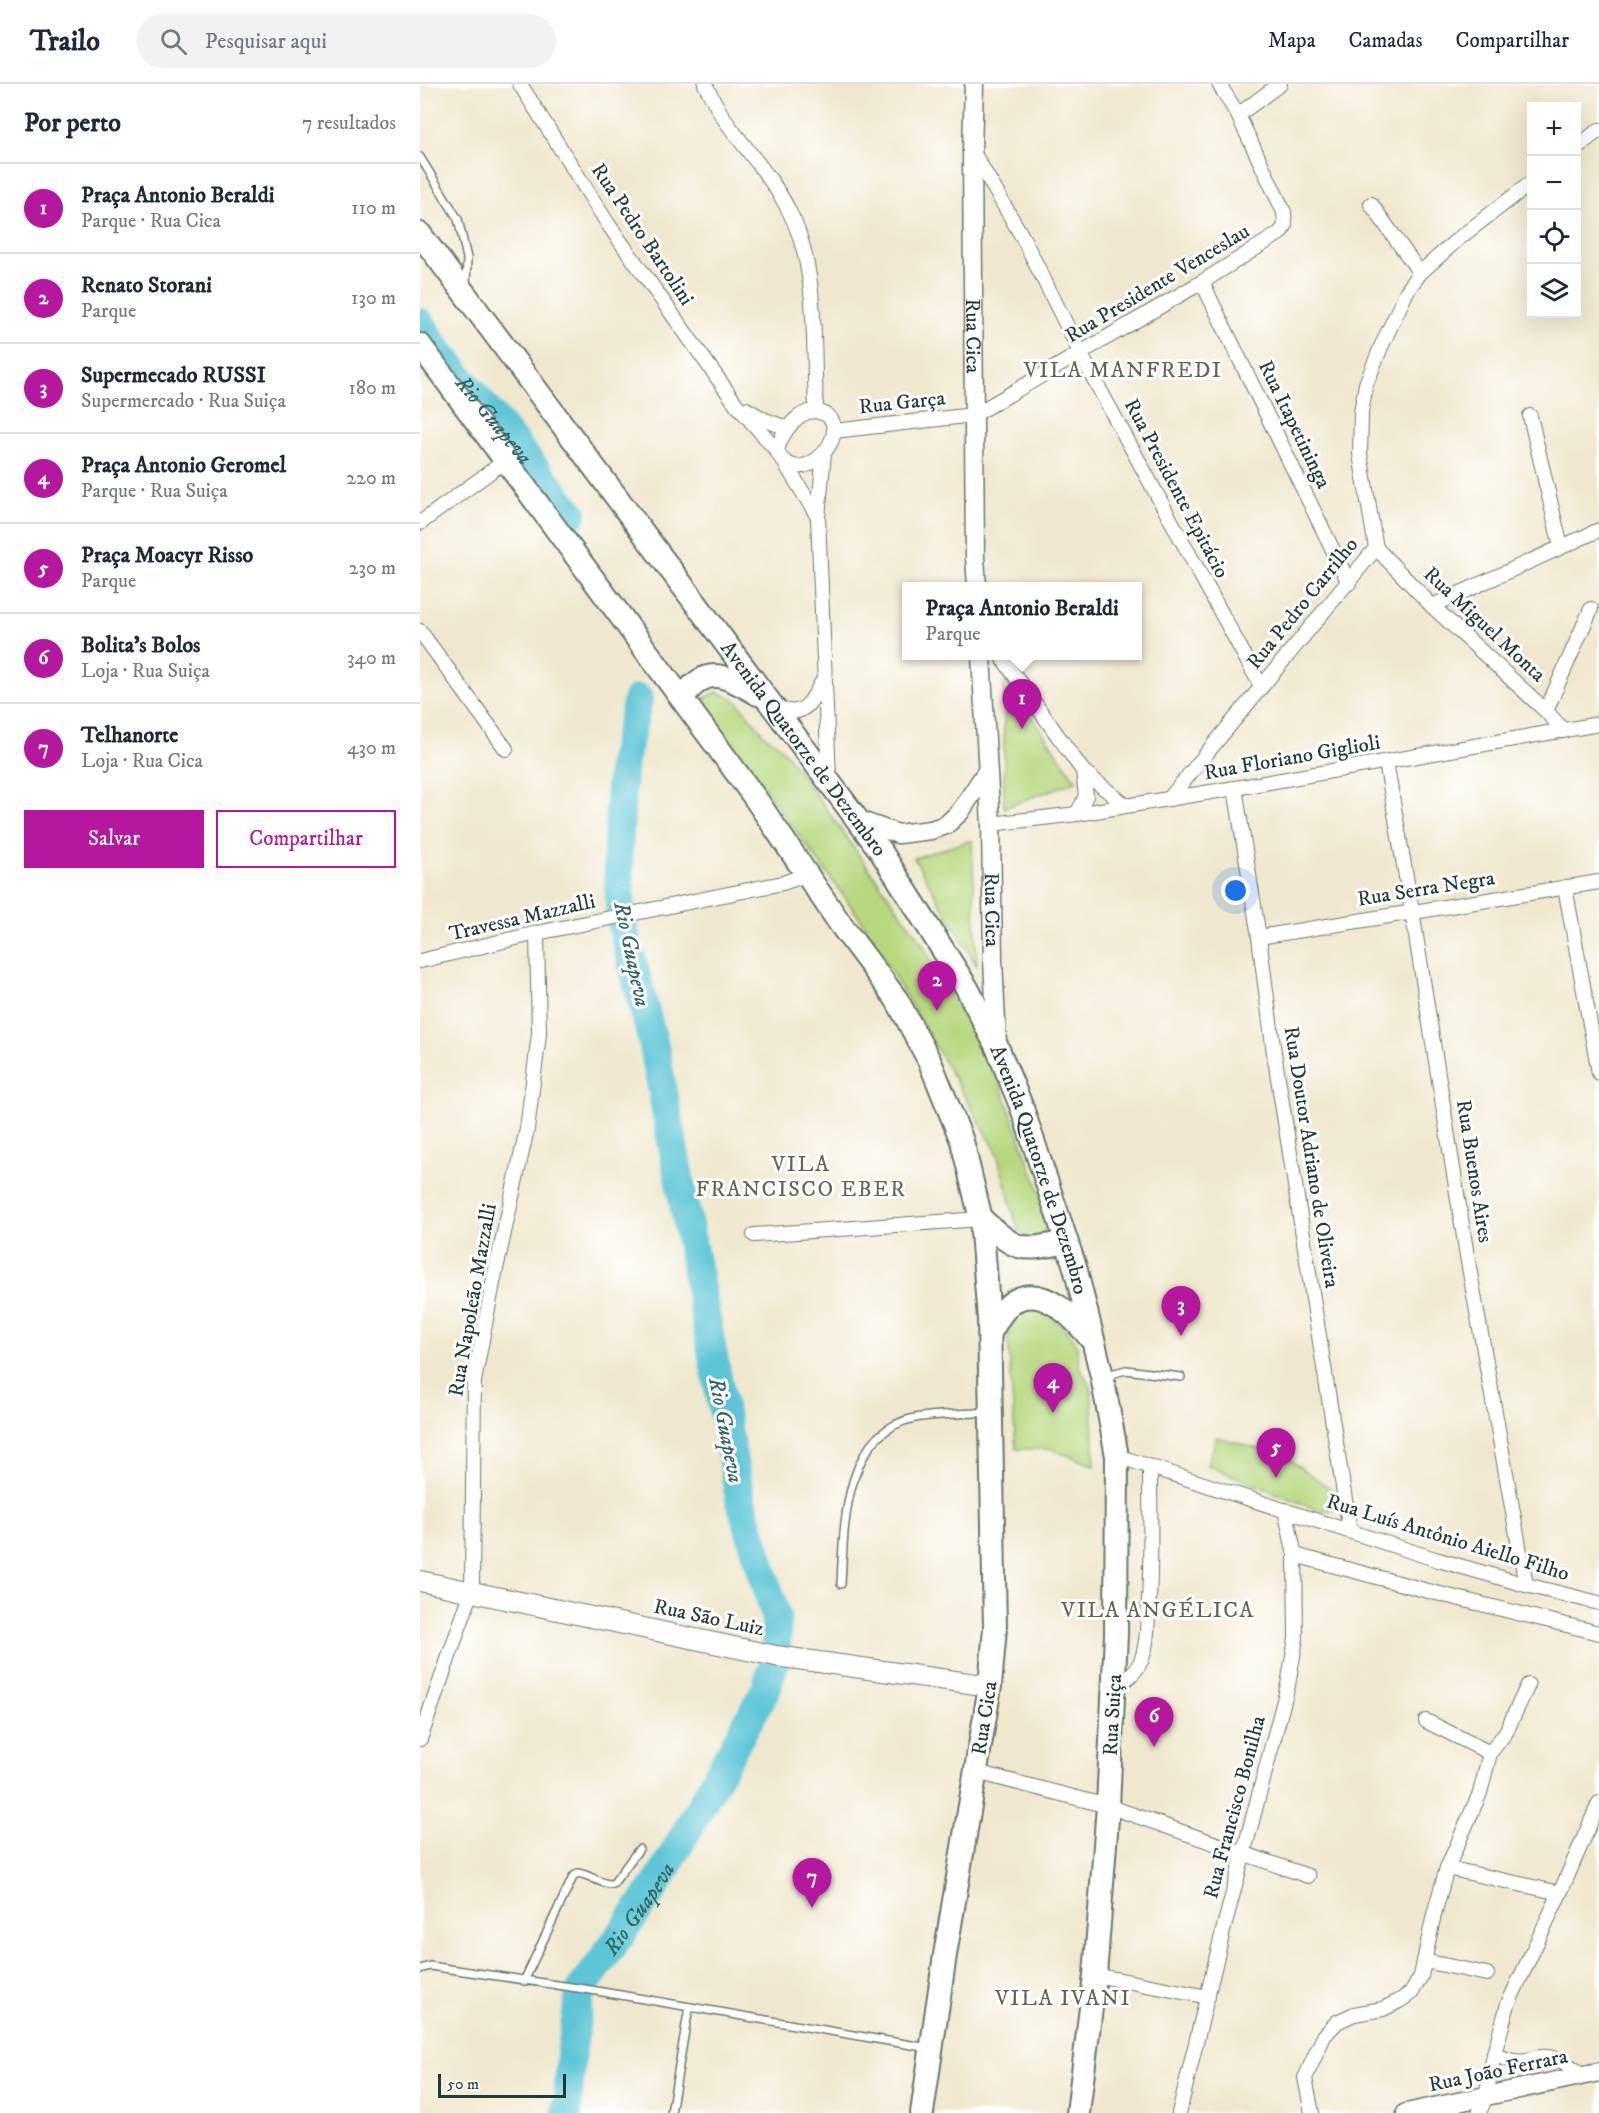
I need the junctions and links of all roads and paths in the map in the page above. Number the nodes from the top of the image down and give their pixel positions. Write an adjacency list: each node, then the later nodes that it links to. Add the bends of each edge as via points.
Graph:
1 (520, 84): 19 (street, Rua Pedro Bartolini, via 608,225)
2 (705, 84): 20 (street, via 790,211 801,242 812,310)
3 (974, 84): 9 (street, Rua Cica)
4 (1219, 84): 6 (street)
5 (1280, 84): 6 (street)
6 (1238, 115): 15 (street, Rua Presidente Venceslau, via 1284,212 1285,226 1280,233)
7 (1599, 130): 8 (street)
8 (1581, 144)
9 (972, 150): 18 (street, Rua Presidente Epitácio, via 1023,238); 21 (street, Rua Cica)
10 (420, 157): 16 (lane, via 458,219 467,258)
11 (1527, 186): 14 (street, Rua Pedro Carrilho)
12 (1371, 204): 14 (street)
13 (420, 234): 16 (main road, Avenida Quatorze de Dezembro)
14 (1420, 273): 33 (street, Rua Pedro Carrilho, via 1392,320 1366,384 1360,412 1360,454)
15 (1202, 282): 18 (street, Rua Presidente Venceslau); 35 (street, Rua Itapetininga)
16 (466, 294): 43 (main road, Avenida Quatorze de Dezembro)
17 (420, 345): 27 (main road)
18 (1081, 354): 21 (street, Rua Presidente Venceslau); 42 (street, Rua Presidente Epitácio)
19 (736, 404): 23 (street, Rua Pedro Bartolini); 25 (street, Rua Pedro Bartolini)
20 (816, 411): 23 (street, via 802,415); 24 (street, via 832,420)
21 (974, 415): 24 (street, Rua Garça); 34 (street, Rua Cica)
22 (1530, 416): 32 (street)
23 (786, 428): 25 (street)
24 (834, 431): 26 (street)
25 (777, 451): 28 (street)
26 (824, 453): 28 (street, via 811,464); 29 (street)
27 (505, 460): 30 (street); 44 (main road)
28 (786, 465): 29 (street)
29 (818, 517): 41 (street)
30 (420, 523)
31 (1599, 530): 32 (street)
32 (1561, 547): 36 (street)
33 (1376, 548): 35 (street, Rua Pedro Carrilho); 36 (street, Rua Miguel Monta)
34 (977, 582)
35 (1349, 584): 42 (street, Rua Pedro Carrilho)
36 (1432, 606): 45 (street, Rua Miguel Monta)
37 (1590, 609): 45 (street)
38 (420, 631): 48 (street)
39 (981, 660): 50 (street, Rua Cica)
40 (1004, 660): 51 (street)
41 (824, 678): 43 (street, via 809,704 800,711 783,710); 52 (street)
42 (1261, 686): 54 (street, Rua Pedro Carrilho)
43 (765, 698): 44 (main road, via 730,679 711,675 695,681); 52 (main road, Avenida Quatorze de Dezembro)
44 (682, 699): 59 (main road)
45 (1546, 711): 47 (street, Rua Miguel Monta)
46 (1599, 724): 47 (street, Rua Floriano Giglioli)
47 (1564, 731): 49 (street, Rua Floriano Giglioli)
48 (506, 749)
49 (1386, 762): 53 (street, Rua Floriano Giglioli); 62 (street, Rua Buenos Aires)
50 (987, 771): 57 (street, via 960,812 946,825 898,834); 58 (street, Rua Cica)
51 (1083, 771): 55 (street); 56 (street, via 1086,796)
52 (829, 783): 57 (main road, Avenida Quatorze de Dezembro)
53 (1235, 788): 54 (street, Rua Floriano Giglioli); 64 (street, Rua Doutor Adriano de Oliveira)
54 (1169, 799): 55 (street, Rua Floriano Giglioli)
55 (1125, 805): 56 (street, Rua Floriano Giglioli)
56 (1077, 814): 58 (street, Rua Floriano Giglioli)
57 (858, 820): 66 (main road, Avenida Quatorze de Dezembro, via 961,978)
58 (992, 824): 66 (street, Rua Cica)
59 (808, 874): 63 (street, Travessa Mazzalli, via 783,883); 68 (main road, via 897,1000 930,1062 962,1141)
60 (1599, 882): 61 (street, Rua Serra Negra)
61 (1565, 887): 62 (street, Rua Serra Negra); 67 (street)
62 (1412, 911): 64 (street, Rua Serra Negra); 83 (street, Rua Buenos Aires, via 1467,1256)
63 (537, 933): 65 (street, Travessa Mazzalli); 84 (street, Rua Napoleão Mazzalli, via 539,1034 527,1129 474,1381)
64 (1259, 937): 79 (street, Rua Doutor Adriano de Oliveira)
65 (420, 961)
66 (997, 1047): 70 (main road, Avenida Quatorze de Dezembro, via 1022,1108)
67 (1599, 1073)
68 (981, 1219): 69 (street); 70 (main road, via 1013,1246 1025,1249); 71 (main road)
69 (754, 1235)
70 (1066, 1242): 72 (main road, Avenida Quatorze de Dezembro)
71 (990, 1326): 72 (main road, via 1016,1300 1031,1297 1059,1307); 75 (main road, Rua Cica)
72 (1091, 1330): 73 (main road, Rua Suiça)
73 (1102, 1376): 74 (lane, via 1126,1370); 76 (main road, Rua Suiça)
74 (1181, 1377)
75 (991, 1412): 82 (lane, via 914,1418 887,1429 864,1454 851,1486); 88 (main road, Rua Cica, via 995,1629)
76 (1117, 1456): 77 (street, Rua Luís Antônio Aiello Filho); 89 (main road, Rua Suiça)
77 (1149, 1467): 78 (street, Rua Luís Antônio Aiello Filho); 89 (street, via 1146,1644 1135,1672)
78 (1285, 1510): 79 (street, Rua Luís Antônio Aiello Filho); 80 (street, Rua Francisco Bonilha)
79 (1350, 1531): 83 (street, Rua Luís Antônio Aiello Filho)
80 (1295, 1555): 86 (street); 97 (street, Rua Francisco Bonilha, via 1296,1638 1288,1685)
81 (420, 1581): 84 (main road, Rua São Luiz)
82 (841, 1584)
83 (1526, 1585): 85 (street, Rua Luís Antônio Aiello Filho)
84 (472, 1591): 88 (main road, Rua São Luiz, via 756,1652); 91 (street, Rua Napoleão Mazzalli)
85 (1599, 1603)
86 (1599, 1633)
87 (1528, 1685): 92 (street, via 1506,1732)
88 (990, 1686): 93 (main road, Rua Cica)
89 (1114, 1686): 95 (main road, Rua Suiça)
90 (1426, 1722): 92 (street)
91 (420, 1739)
92 (1490, 1753): 98 (street, via 1480,1793)
93 (976, 1772): 95 (street); 108 (main road, Rua Cica)
94 (1599, 1803): 100 (street)
95 (1108, 1806): 97 (street); 104 (main road, Rua Suiça)
96 (639, 1849): 105 (lane, via 613,1884 584,1874 573,1877)
97 (1244, 1854): 99 (street); 106 (street, Rua Francisco Bonilha)
98 (1447, 1868): 100 (street); 101 (street)
99 (1308, 1876)
100 (1560, 1893): 109 (street, via 1508,2004)
101 (1424, 1961): 103 (street); 116 (street, via 1412,1992 1401,2001 1354,2014 1337,2022 1324,2036 1305,2078)
102 (420, 1969): 105 (lane, via 430,1966)
103 (1486, 1974)
104 (1095, 1975): 106 (street); 114 (main road, Rua Suiça)
105 (524, 1981): 107 (lane)
106 (1208, 1997): 115 (street, Rua Francisco Bonilha)
107 (689, 2007): 108 (lane); 112 (lane)
108 (932, 2048): 113 (main road, Rua Cica)
109 (1494, 2054): 110 (street, via 1524,2061 1551,2058); 111 (street)
110 (1591, 2074): 111 (street, Rua João Ferrara)
111 (1486, 2096): 117 (street, Rua João Ferrara); 118 (street)
112 (671, 2113)
113 (922, 2113)
114 (1078, 2113)
115 (1179, 2113)
116 (1312, 2113)
117 (1406, 2113)
118 (1479, 2113)

